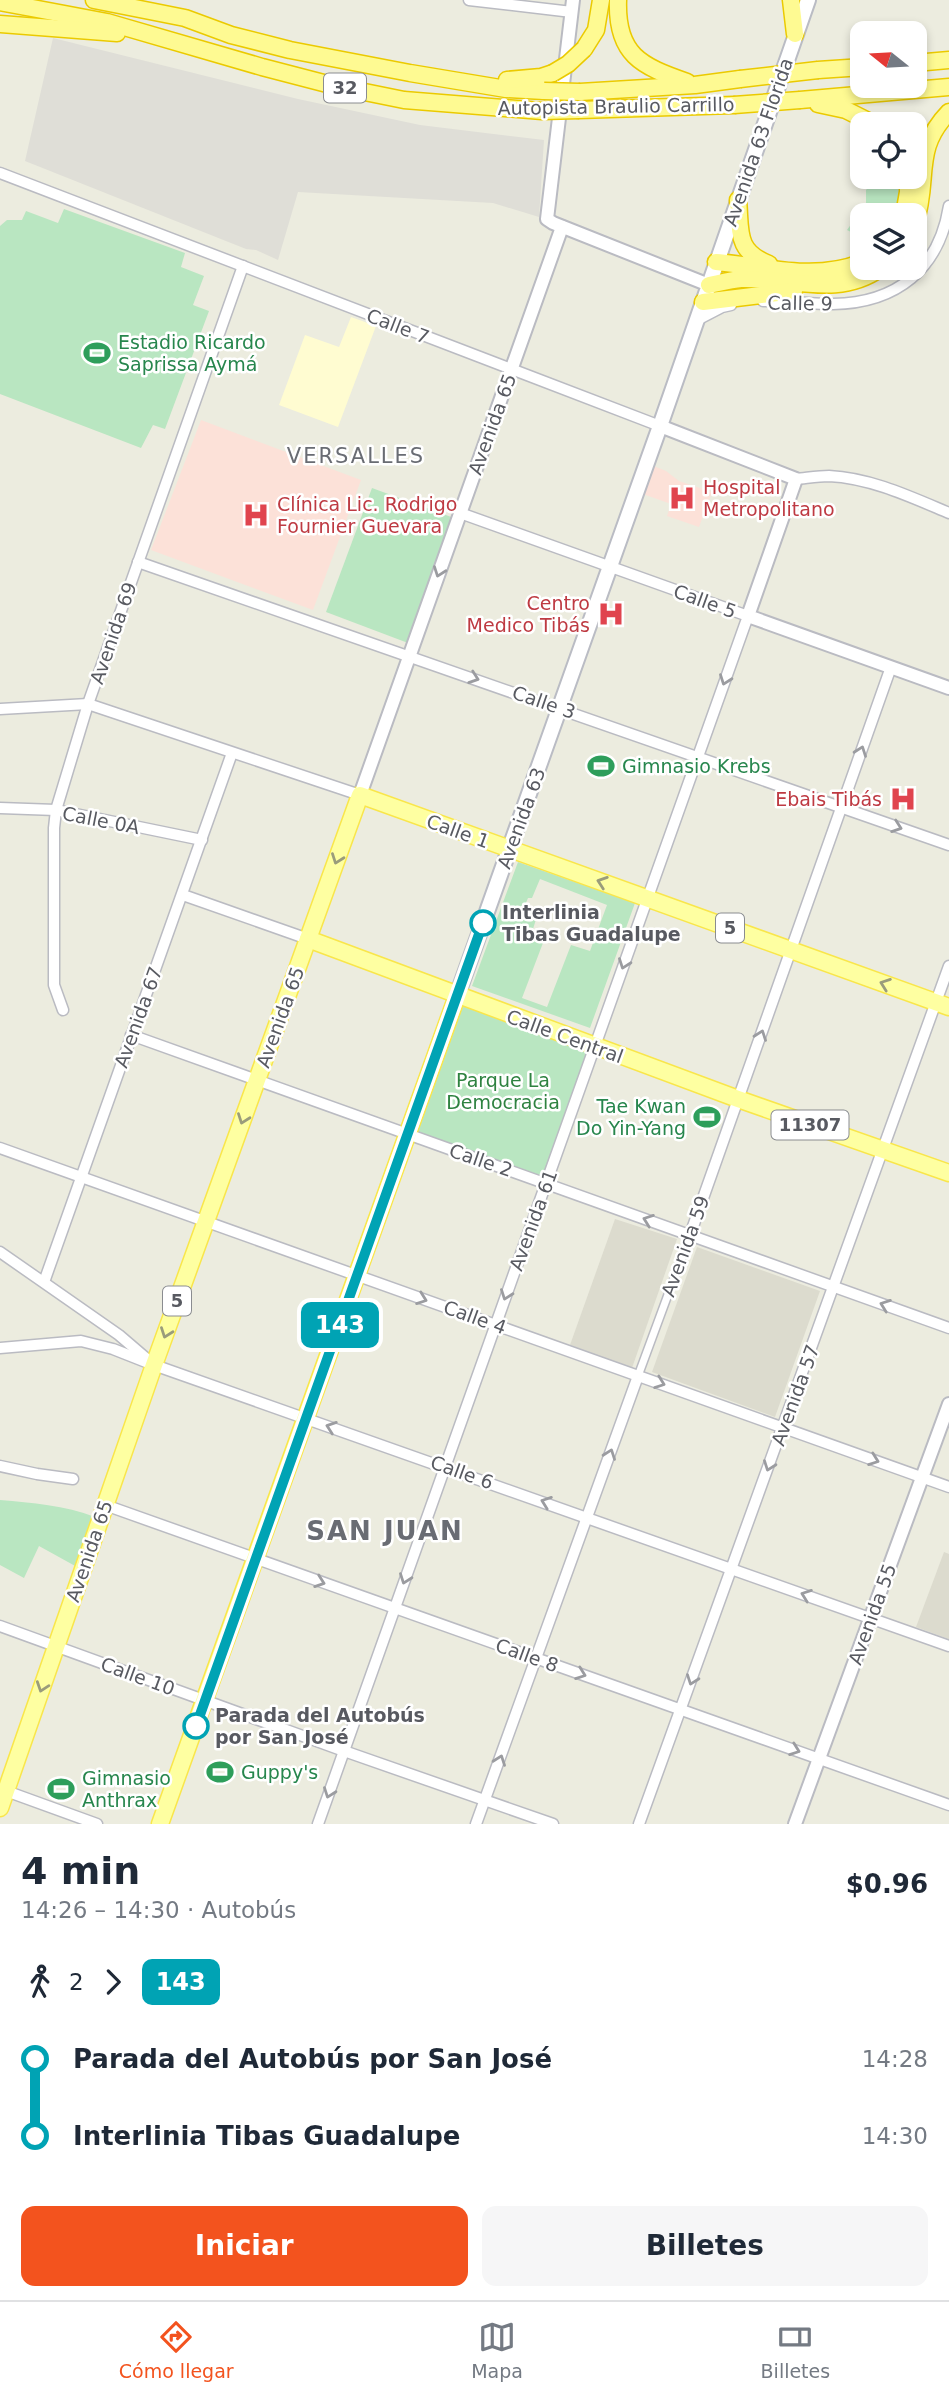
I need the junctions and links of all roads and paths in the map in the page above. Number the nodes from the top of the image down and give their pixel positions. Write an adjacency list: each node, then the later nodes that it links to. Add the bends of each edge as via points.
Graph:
1 (94, 0): 10 (highway, Autopista Braulio Carrillo / 32)
2 (148, 0): 10 (highway)
3 (469, 0): 9 (street)
4 (601, 0): 17 (highway, bridge, via 596,30 568,64 523,79)
5 (618, 0): 18 (highway, via 622,32 635,57 655,71)
6 (790, 0): 12 (highway)
7 (808, 0): 12 (main road, Avenida 63 Florida)
8 (0, 2): 13 (highway, Autopista Braulio Carrillo / 32)
9 (572, 6): 27 (street, via 547,211 547,219)
10 (185, 18): 17 (highway, Autopista Braulio Carrillo / 32, via 290,50)
11 (0, 24): 13 (highway)
12 (795, 34): 24 (main road, Avenida 63 Florida)
13 (155, 36): 20 (highway, Autopista Braulio Carrillo / 32, bridge, via 311,80 404,100 541,111)
14 (949, 60): 15 (highway)
15 (928, 62)
16 (850, 68): 18 (highway, Autopista Braulio Carrillo / 32, bridge)
17 (461, 82): 18 (highway, Autopista Braulio Carrillo / 32, bridge, via 580,92)
18 (695, 85)
19 (949, 87): 20 (highway, Autopista Braulio Carrillo / 32)
20 (801, 100): 21 (highway)
21 (850, 112)
22 (949, 112): 25 (highway, via 926,148)
23 (0, 173): 29 (street, Calle 7)
24 (738, 200): 28 (main road, Avenida 63 Florida); 31 (highway, via 747,251)
25 (920, 203)
26 (949, 206): 36 (street, Calle 9, via 937,248 920,272 880,297 831,304 766,301 722,307)
27 (562, 227): 33 (street); 37 (street, Avenida 65)
28 (716, 262): 31 (highway); 33 (main road, Avenida 63 Florida)
29 (243, 266): 37 (street, Calle 7); 42 (street, Avenida 69)
30 (850, 266): 31 (highway)
31 (795, 272)
32 (858, 280): 34 (highway)
33 (709, 285): 34 (highway, via 742,279); 35 (main road, Avenida 63)
34 (833, 286): 35 (highway)
35 (703, 302): 36 (main road, Avenida 63)
36 (696, 320): 38 (main road, Avenida 63)
37 (512, 369): 38 (street, Calle 7); 40 (street, Avenida 65)
38 (660, 426): 39 (street, Calle 7); 43 (main road, Avenida 63)
39 (796, 479): 41 (street, via 828,476 857,480 890,488); 44 (street)
40 (460, 513): 43 (street, Calle 5); 45 (street, Avenida 65, one-way to 45)
41 (949, 513)
42 (138, 562): 45 (street, Calle 3); 48 (street, Avenida 69)
43 (610, 567): 44 (street, Calle 5); 49 (main road, Avenida 63)
44 (748, 616): 46 (street, Calle 5); 52 (street, Avenida 61, one-way to 52)
45 (410, 655): 49 (street, Calle 3, one-way to 49); 53 (street, Avenida 65)
46 (891, 667): 47 (street, Calle 5); 54 (street, Avenida 59, one-way to 46)
47 (949, 688)
48 (88, 704): 50 (street, Calle 1); 51 (street, Calle 1); 56 (street, Avenida 69)
49 (560, 708): 52 (street, Calle 3); 59 (main road, Avenida 63)
50 (0, 709)
51 (232, 753): 53 (street, Calle 1); 57 (street, Avenida 67)
52 (698, 756): 54 (street, Calle 3); 61 (street, Avenida 61)
53 (360, 795): 59 (main road, Calle 1 / 5); 62 (main road, Avenida 65 / 5, one-way to 62)
54 (842, 807): 58 (street, Calle 3, one-way to 58); 63 (street, Avenida 59)
55 (0, 808): 56 (street, Calle 0A)
56 (56, 810): 57 (street, Calle 0A); 67 (street, Avenida 69, via 54,985)
57 (201, 840): 60 (street, Avenida 67)
58 (949, 845)
59 (510, 850): 61 (main road, Calle 1 / 5, one-way to 59); 65 (main road, Avenida 63)
60 (183, 895): 62 (street, Calle Central); 68 (street, Avenida 67)
61 (647, 898): 63 (main road, Calle 1 / 5); 69 (street, Avenida 61, one-way to 69)
62 (308, 939): 65 (main road, Calle Central); 70 (main road, Avenida 65 / 5)
63 (791, 950): 66 (main road, Calle 1 / 5, one-way to 63); 71 (street, Avenida 59, one-way to 63)
64 (949, 967): 66 (street, Avenida 57)
65 (457, 996): 69 (main road, Calle Central / 11307); 72 (main road, Avenida 63)
66 (943, 1005): 74 (street, Avenida 57)
67 (64, 1010)
68 (131, 1035): 70 (street, Calle 2); 76 (street, Avenida 67)
69 (594, 1046): 71 (main road, Calle Central / 11307); 77 (street, Avenida 61)
70 (257, 1079): 72 (street, Calle 2); 78 (main road, Avenida 65 / 5, one-way to 78)
71 (738, 1099): 74 (main road, Calle Central / 11307); 79 (street, Avenida 59)
72 (409, 1135): 77 (street, Calle 2); 81 (main road, Avenida 63)
73 (0, 1148): 76 (street, Calle 4)
74 (883, 1150): 75 (main road, Calle Central / 11307); 83 (street, Avenida 57)
75 (949, 1173)
76 (81, 1177): 78 (street, Calle 4); 82 (street, Avenida 67)
77 (546, 1183): 79 (street, Calle 2, one-way to 77); 84 (street, Avenida 61, one-way to 84)
78 (206, 1221): 81 (street, Calle 4); 89 (main road, Avenida 65 / 5, one-way to 89)
79 (690, 1235): 83 (street, Calle 2); 90 (street, Avenida 59)
80 (0, 1252): 82 (street, Calle 6)
81 (358, 1276): 84 (street, Calle 4, one-way to 84); 92 (main road, Avenida 63)
82 (44, 1282): 86 (street, Calle 6)
83 (834, 1287): 85 (street, Calle 2, one-way to 83); 93 (street, Avenida 57)
84 (496, 1325): 90 (street, Calle 4); 95 (street, Avenida 61)
85 (949, 1328)
86 (119, 1335): 88 (street); 89 (street, Calle 6)
87 (0, 1348): 88 (street, via 81,1341)
88 (114, 1349): 89 (street)
89 (154, 1365): 92 (street, Calle 6); 99 (main road, Avenida 65 / 5)
90 (638, 1376): 93 (street, Calle 4, one-way to 93); 100 (street, Avenida 59, one-way to 90)
91 (949, 1404): 96 (street, Avenida 55)
92 (307, 1418): 95 (street, Calle 6, one-way to 92); 101 (main road, Avenida 63)
93 (783, 1427): 96 (street, Calle 4, one-way to 96); 102 (street, Avenida 57, one-way to 102)
94 (0, 1466): 97 (street)
95 (445, 1466): 100 (street, Calle 6, one-way to 95); 103 (street, Avenida 61, one-way to 103)
96 (922, 1477): 98 (street, Calle 4); 104 (street, Avenida 55)
97 (73, 1479)
98 (949, 1487)
99 (105, 1505): 101 (street, Calle 8); 106 (main road, Avenida 65 / 5)
100 (587, 1517): 102 (street, Calle 6); 108 (street, Avenida 59)
101 (256, 1559): 103 (street, Calle 8, one-way to 103); 109 (main road, Avenida 63)
102 (732, 1569): 104 (street, Calle 6, one-way to 102); 110 (street, Avenida 57, one-way to 110)
103 (395, 1608): 108 (street, Calle 8); 111 (street, Avenida 61)
104 (871, 1618): 107 (street, Calle 6); 112 (street, Avenida 55)
105 (0, 1626): 106 (street, Calle 10)
106 (56, 1646): 109 (street, Calle 10); 113 (main road, Avenida 65 / 5, one-way to 113)
107 (949, 1646)
108 (536, 1658): 110 (street, Calle 8, one-way to 110); 114 (street, Avenida 59, one-way to 108)
109 (205, 1701): 111 (street, Calle 10); 118 (main road, Avenida 63)
110 (681, 1709): 112 (street, Calle 8, one-way to 112); 122 (street, Avenida 57)
111 (344, 1751): 114 (street, Calle 10); 119 (street, Avenida 61, one-way to 119)
112 (819, 1759): 115 (street, Calle 8); 123 (street, Avenida 55)
113 (6, 1791): 116 (main road, Avenida 65 / 5); 117 (street)
114 (485, 1800): 120 (street, Avenida 59); 121 (street, Calle 10)
115 (949, 1805)
116 (0, 1808)
117 (97, 1824)
118 (160, 1824)
119 (318, 1824)
120 (477, 1824)
121 (553, 1824)
122 (639, 1824)
123 (795, 1824)

